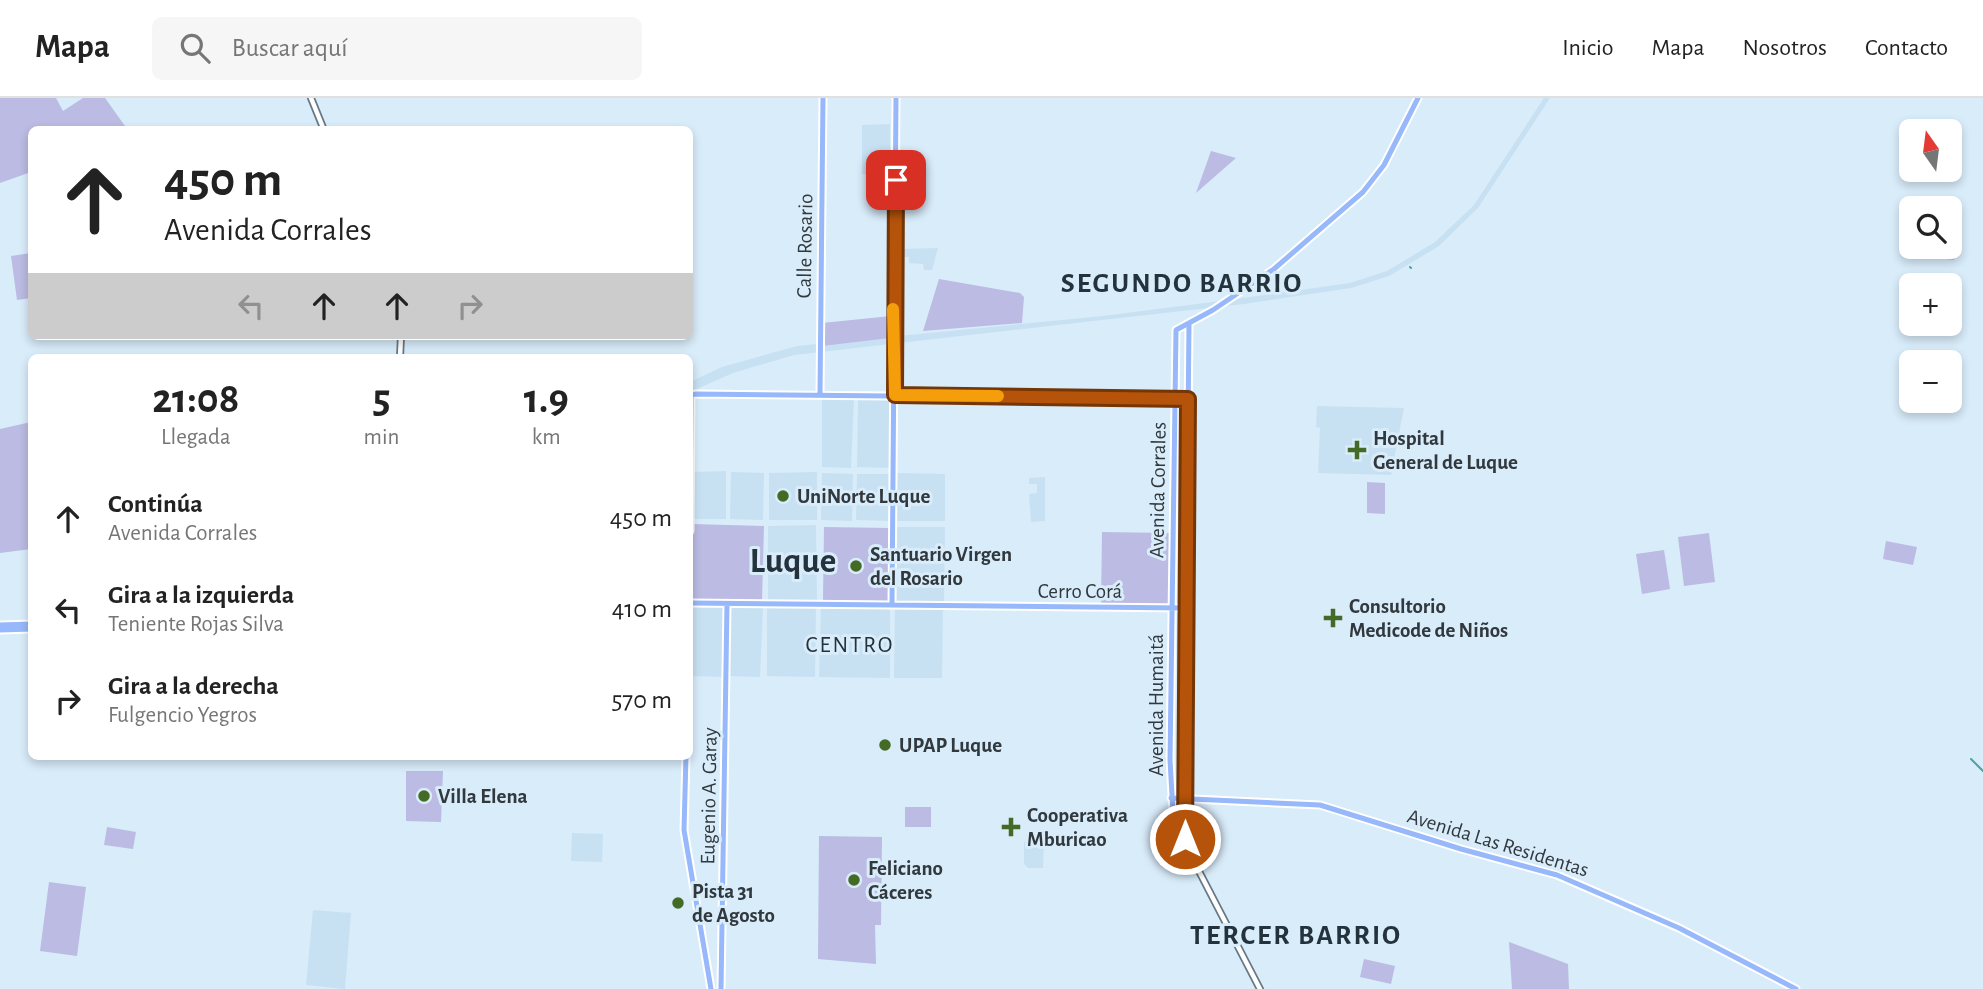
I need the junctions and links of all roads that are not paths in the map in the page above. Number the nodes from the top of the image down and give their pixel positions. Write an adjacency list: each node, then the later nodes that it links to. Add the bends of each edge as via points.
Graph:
1 (311, 98): 5 (main road)
2 (823, 98): 7 (main road, Calle Rosario)
3 (896, 98): 9 (main road)
4 (1418, 98): 6 (main road, via 1384,165 1363,192 1274,269)
5 (322, 126)
6 (1189, 323): 10 (main road, Avenida Corrales, via 1176,330); 11 (main road, Avenida Corrales)
7 (820, 394): 8 (main road); 9 (main road)
8 (693, 395)
9 (895, 395): 10 (main road); 14 (main road)
10 (1175, 399): 11 (main road); 15 (main road, Avenida Corrales)
11 (1188, 399): 16 (main road, Avenida Corrales)
12 (693, 603): 13 (main road, Cerro Corá)
13 (727, 604): 14 (main road, Cerro Corá); 24 (main road, Eugenio A. Garay)
14 (892, 606): 15 (main road, Cerro Corá)
15 (1173, 608): 16 (main road, Cerro Corá); 20 (main road, Avenida Humaitá)
16 (1185, 608): 21 (main road, Avenida Humaitá)
17 (28, 626): 18 (main road)
18 (0, 628)
19 (686, 760): 23 (main road, via 684,830)
20 (1171, 798): 21 (main road, Avenida Las Residentas); 22 (main road, Avenida Humaitá, via 1174,830)
21 (1185, 798): 22 (main road, Avenida Humaitá); 26 (main road, Avenida Las Residentas, via 1317,804 1556,875 1679,928)
22 (1188, 850): 25 (main road)
23 (711, 989)
24 (721, 989)
25 (1260, 989)
26 (1796, 989)

